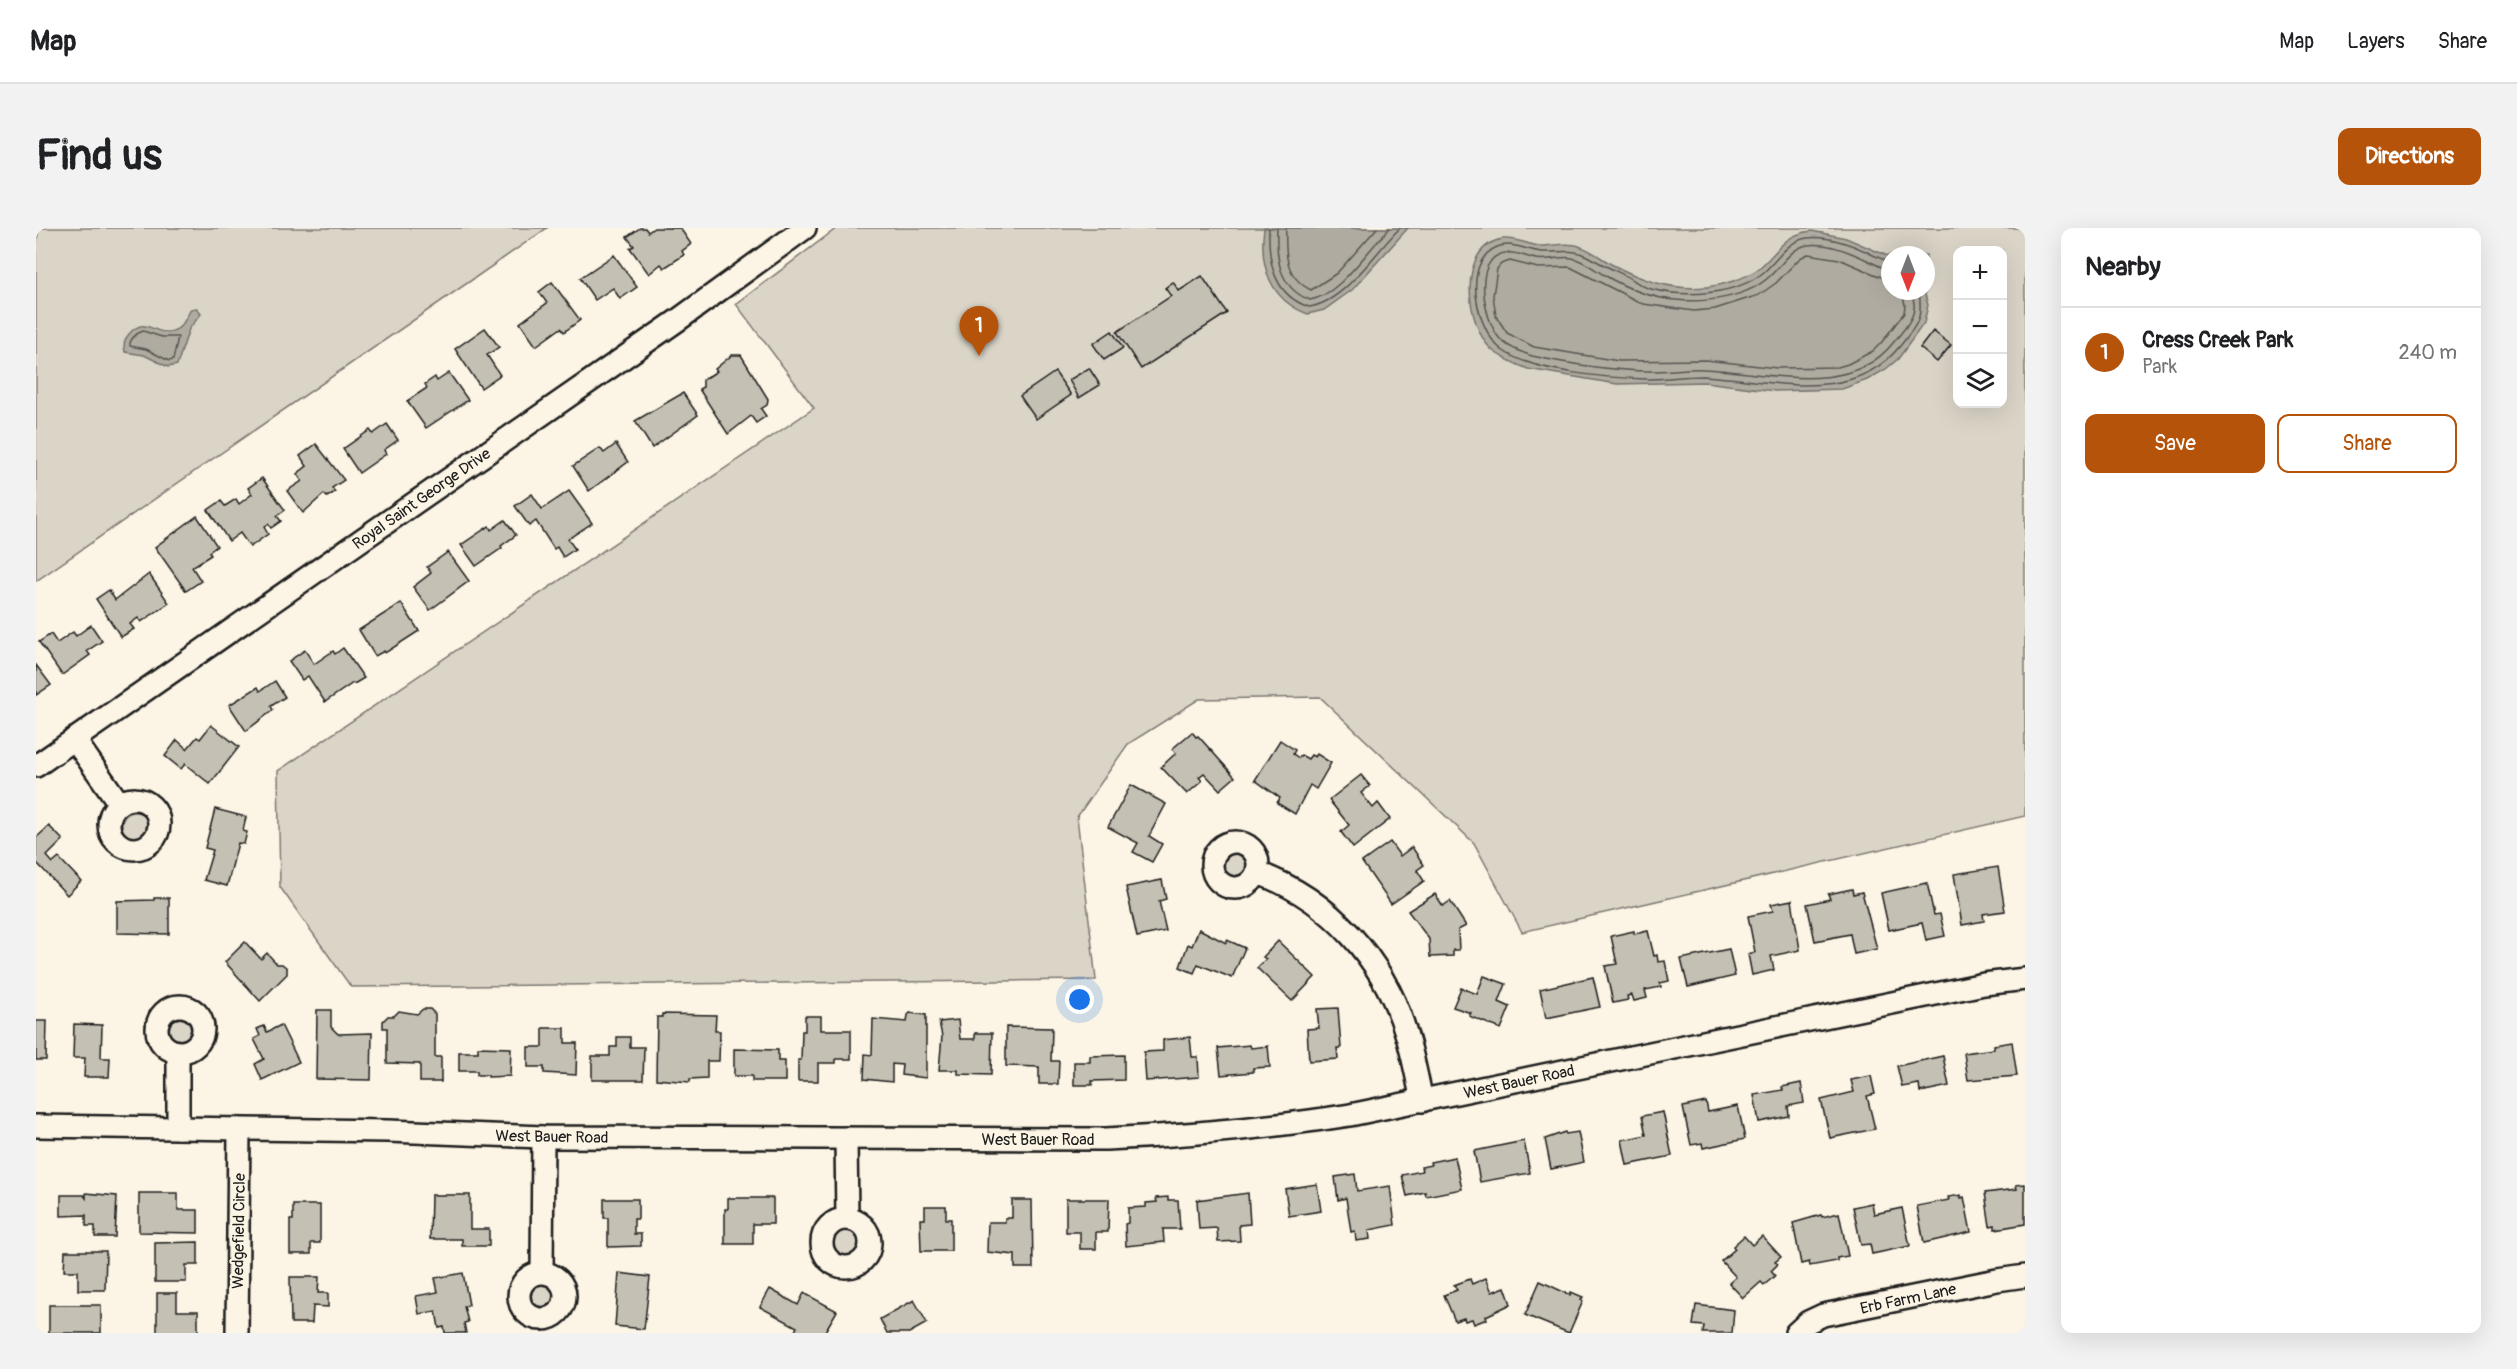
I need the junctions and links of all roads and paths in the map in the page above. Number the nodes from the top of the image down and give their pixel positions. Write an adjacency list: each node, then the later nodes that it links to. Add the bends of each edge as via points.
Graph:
1 (805, 228): 2 (street, Royal Saint George Drive)
2 (74, 740): 3 (street, Royal Saint George Drive); 4 (street)
3 (36, 766)
4 (119, 804)
5 (1258, 873): 8 (street, via 1291,886 1316,903 1370,958 1397,1007)
6 (2025, 979): 8 (street, West Bauer Road, via 1984,984)
7 (178, 1053): 10 (street)
8 (1422, 1101): 13 (street, West Bauer Road, via 1280,1126 1178,1136)
9 (36, 1126): 10 (street, West Bauer Road)
10 (178, 1128): 11 (street, West Bauer Road)
11 (239, 1129): 12 (street, West Bauer Road); 17 (street, Wedgefield Circle)
12 (543, 1137): 13 (street, West Bauer Road); 15 (street)
13 (846, 1138): 14 (street)
14 (847, 1219)
15 (542, 1272)
16 (2025, 1276): 18 (street, Erb Farm Lane, via 1823,1315)
17 (237, 1333)
18 (1796, 1333)

